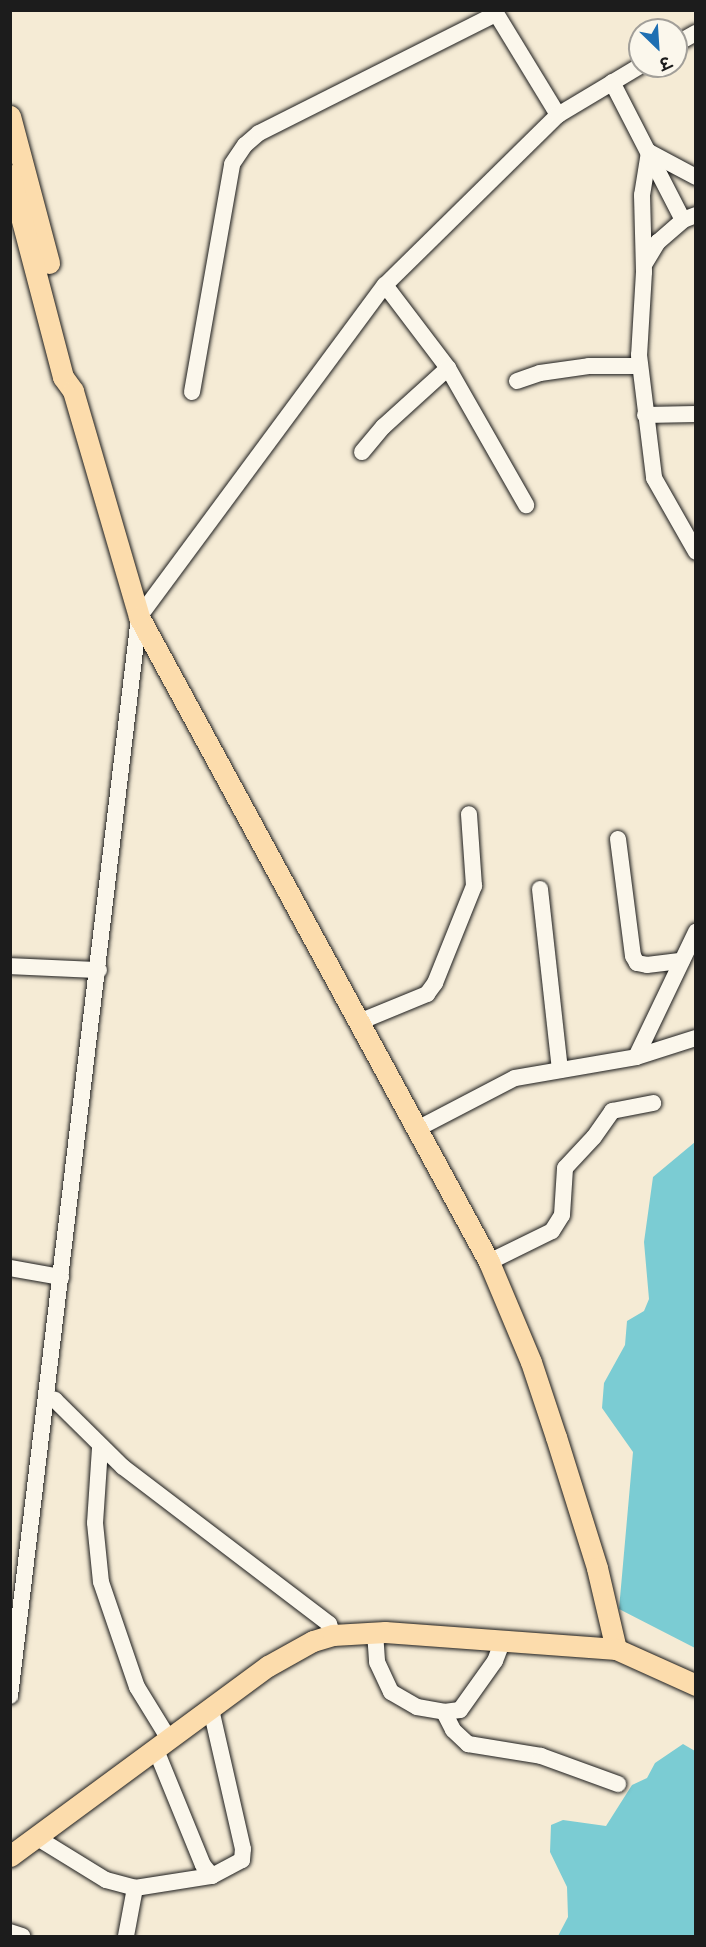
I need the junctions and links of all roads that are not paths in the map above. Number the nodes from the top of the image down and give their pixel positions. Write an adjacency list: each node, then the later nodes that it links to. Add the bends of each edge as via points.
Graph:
1 (495, 12): 4 (street); 16 (street, via 259,133 245,145 232,164)
2 (628, 73): 3 (street)
3 (612, 82): 4 (street); 6 (street)
4 (558, 115): 11 (street)
5 (10, 116): 15 (main road, via 77,373)
6 (649, 152): 8 (street); 9 (street); 10 (street, via 642,195)
7 (10, 175): 15 (main road, via 63,377)
8 (696, 177)
9 (689, 218): 10 (street, via 658,242)
10 (644, 266): 12 (street)
11 (386, 285): 13 (street); 22 (street)
12 (640, 366): 14 (street, via 589,366); 18 (street)
13 (448, 368): 19 (street); 20 (street)
14 (517, 381)
15 (73, 391): 22 (main road)
16 (192, 392)
17 (696, 414): 18 (street)
18 (645, 415): 21 (street, via 654,478)
19 (362, 452)
20 (526, 505)
21 (696, 552)
22 (139, 617): 29 (street); 30 (main road)
23 (469, 814): 30 (street, via 474,886 435,983 428,994)
24 (618, 838): 27 (street, via 633,956 637,963 647,966)
25 (540, 889): 33 (street)
26 (696, 932): 27 (street)
27 (682, 961): 32 (street)
28 (10, 966): 29 (street)
29 (99, 970): 38 (street)
30 (359, 1022): 35 (main road)
31 (696, 1038): 32 (street)
32 (636, 1057): 33 (street)
33 (560, 1070): 35 (street, via 515,1078)
34 (653, 1103): 36 (street, via 612,1111 565,1168 561,1215 552,1231)
35 (417, 1129): 36 (main road)
36 (489, 1262): 45 (main road, via 553,1426 597,1568)
37 (10, 1269): 38 (street)
38 (62, 1277): 39 (street)
39 (47, 1397): 40 (street, via 55,1400); 41 (street)
40 (100, 1448): 43 (street, via 243,1562 297,1598 329,1624); 50 (street, via 95,1522 101,1582 137,1687)
41 (18, 1574): 47 (street)
42 (375, 1632): 43 (main road); 44 (main road); 49 (street, via 377,1662 391,1692 417,1707)
43 (333, 1635): 48 (main road, via 313,1641 268,1666)
44 (503, 1640): 45 (main road); 49 (street, via 495,1661 460,1710)
45 (616, 1649): 46 (main road)
46 (696, 1685)
47 (10, 1696)
48 (211, 1709): 50 (main road); 54 (street, via 243,1849 242,1860)
49 (444, 1712): 51 (street, via 453,1730 468,1744 541,1756)
50 (162, 1744): 52 (main road); 54 (street, via 203,1865)
51 (618, 1784)
52 (36, 1837): 53 (main road); 55 (street, via 106,1880)
53 (10, 1856)
54 (212, 1876): 55 (street)
55 (135, 1888): 58 (street)
56 (10, 1932): 57 (street)
57 (22, 1936)
58 (126, 1936)

